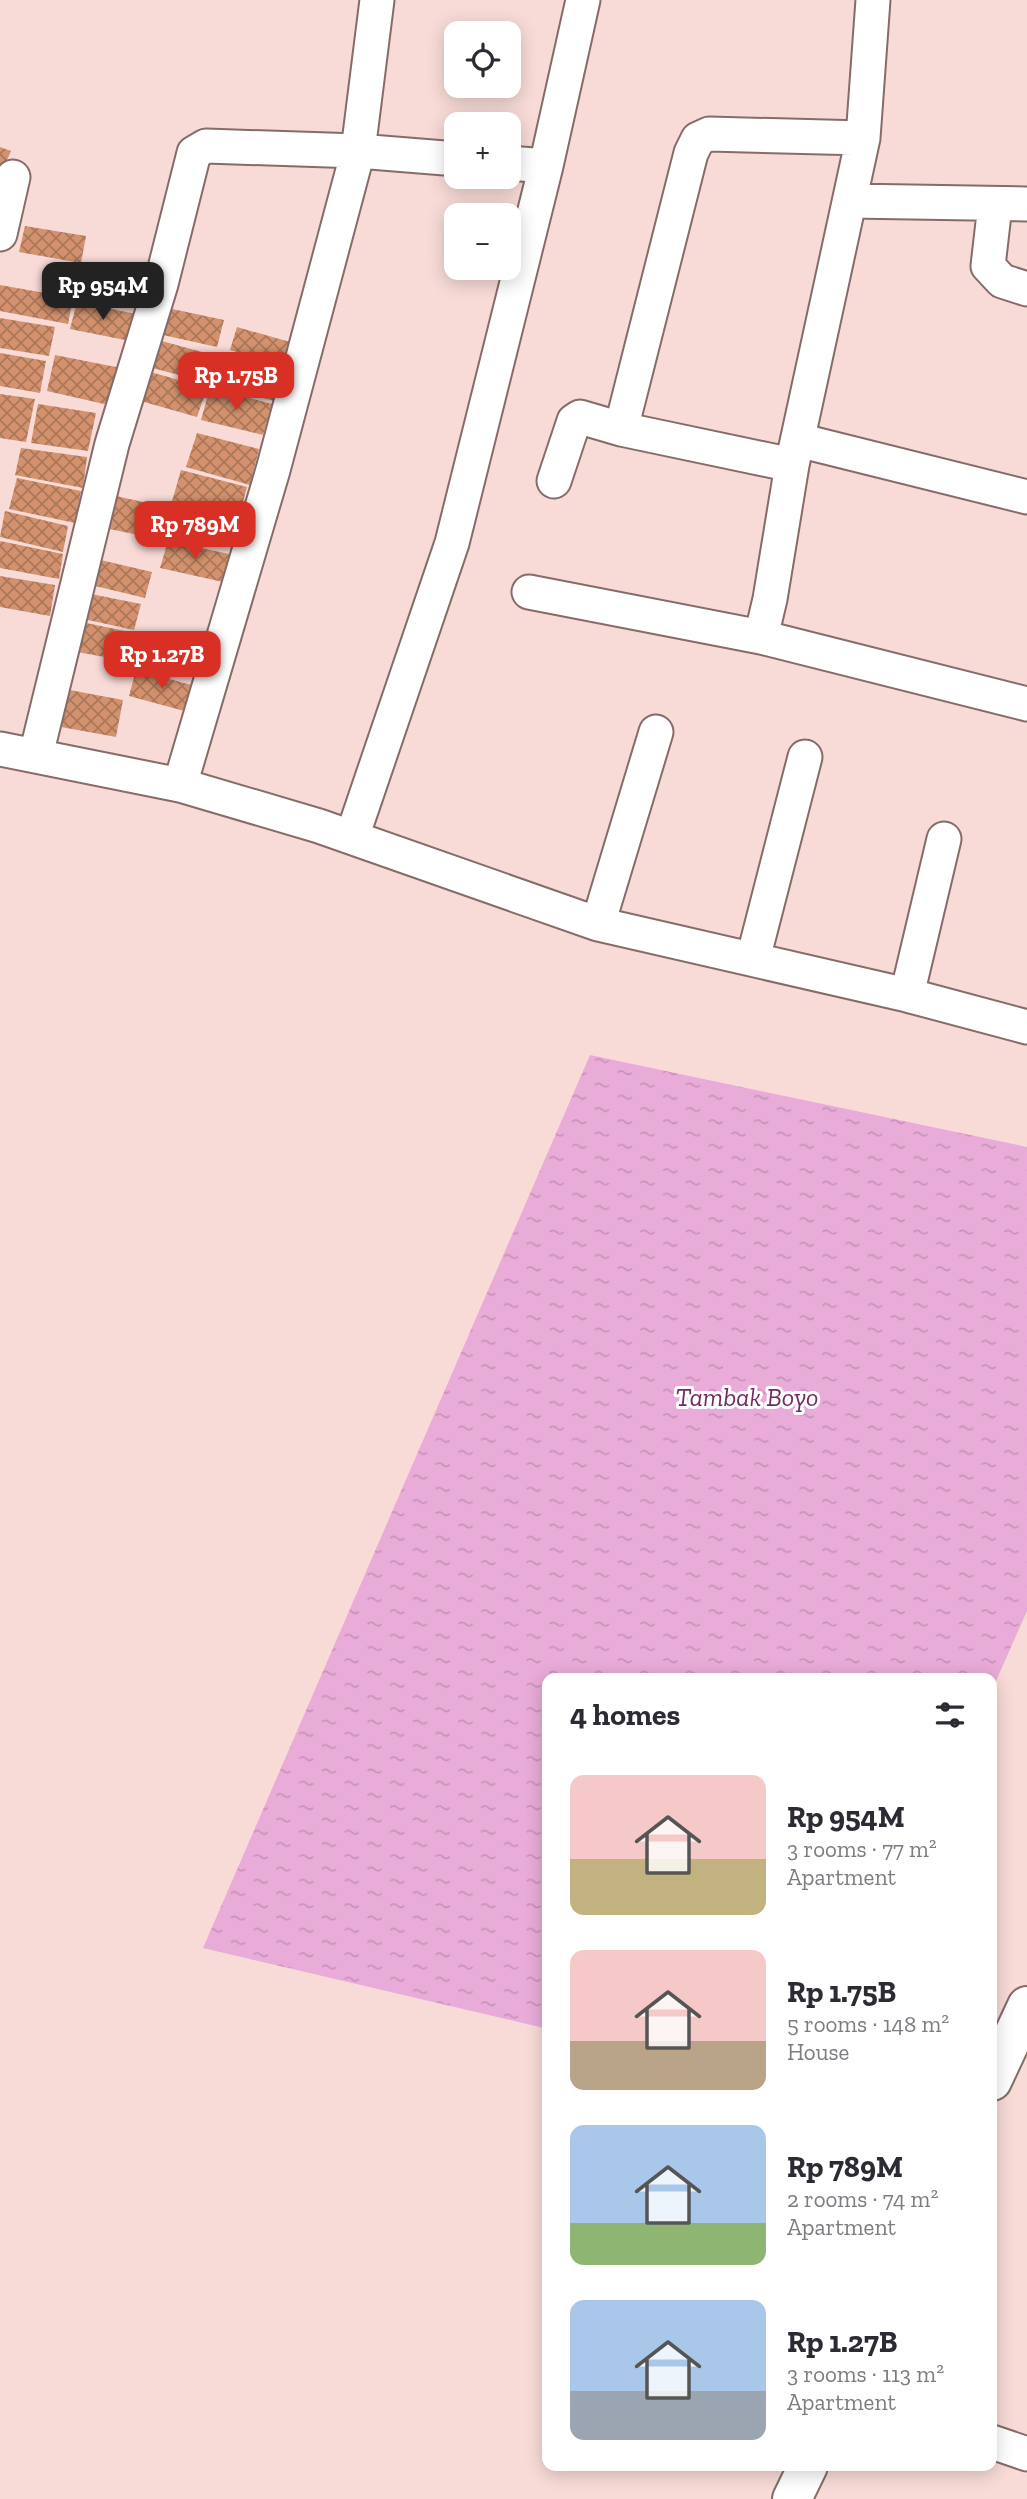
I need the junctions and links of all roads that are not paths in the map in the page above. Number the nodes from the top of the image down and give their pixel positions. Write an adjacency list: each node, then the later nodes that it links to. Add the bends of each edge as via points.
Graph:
1 (377, 0): 5 (street)
2 (583, 0): 8 (street)
3 (873, 0): 4 (street)
4 (863, 138): 10 (street); 14 (street, via 709,134 698,139)
5 (358, 150): 6 (street); 23 (street, via 206,146 194,153 112,444); 25 (street, via 273,470)
6 (444, 158)
7 (521, 164): 8 (street)
8 (546, 166): 26 (street, via 452,543)
9 (13, 177): 12 (street)
10 (850, 201): 11 (street); 15 (street)
11 (1011, 204): 13 (street, via 988,266 1003,281)
12 (0, 234)
13 (1027, 289)
14 (621, 429): 15 (street); 16 (street, via 576,418)
15 (795, 453): 17 (street); 19 (street)
16 (554, 481)
17 (1027, 497)
18 (529, 592): 19 (street)
19 (761, 636): 20 (street)
20 (1027, 704)
21 (656, 732): 28 (street)
22 (0, 749): 23 (street)
23 (36, 755): 25 (street)
24 (805, 757): 29 (street)
25 (180, 785): 26 (street)
26 (352, 837): 28 (street)
27 (944, 839): 30 (street)
28 (598, 924): 29 (street)
29 (753, 960): 30 (street)
30 (907, 995): 31 (street)
31 (1027, 1027)
32 (1027, 2006): 33 (street)
33 (997, 2070)
34 (997, 2444): 35 (street)
35 (1027, 2454)
36 (806, 2471): 37 (street)
37 (792, 2499)

